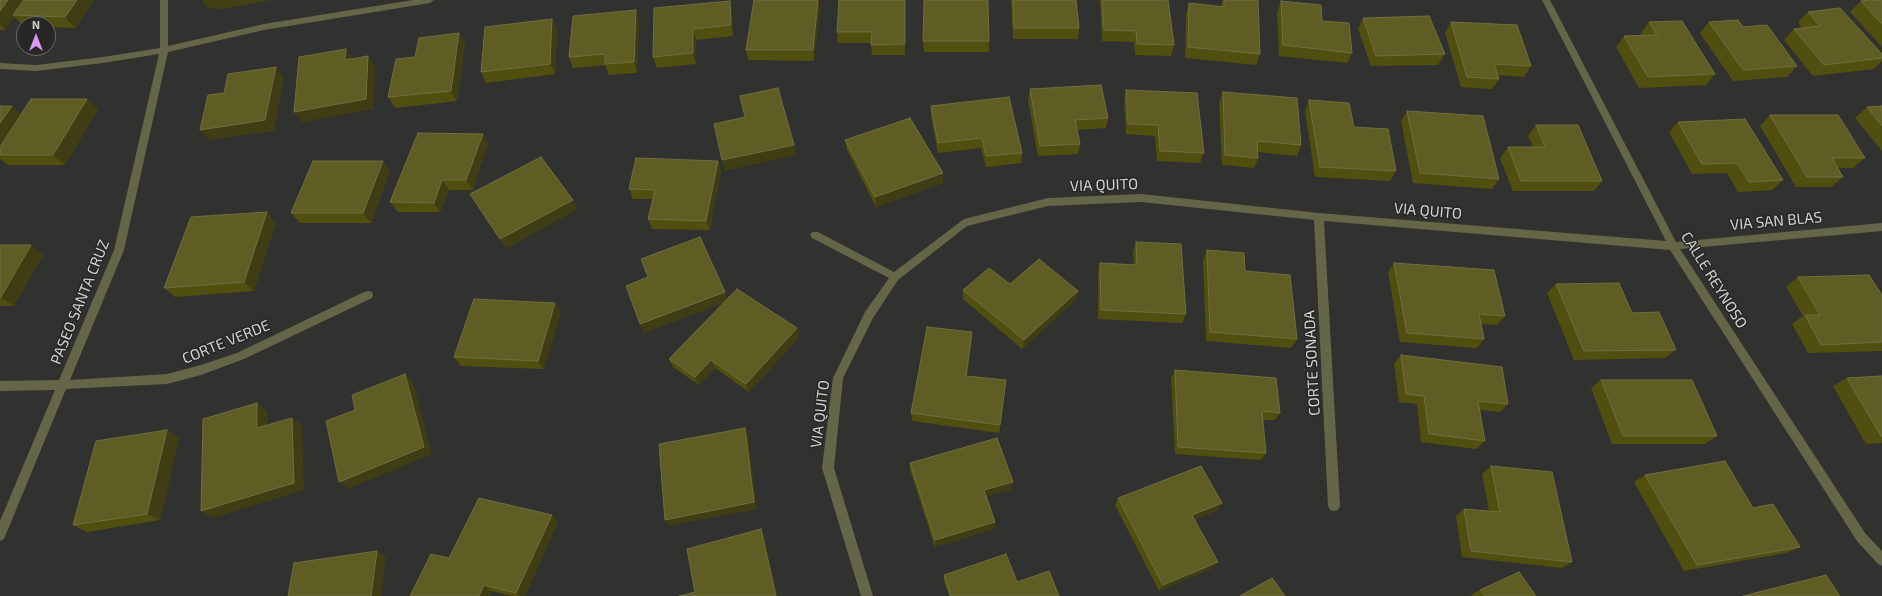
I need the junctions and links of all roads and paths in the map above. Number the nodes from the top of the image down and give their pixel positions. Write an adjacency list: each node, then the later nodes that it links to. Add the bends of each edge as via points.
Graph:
1 (164, 0): 4 (street, PASEO SANTA CRUZ)
2 (430, 0): 4 (street, via 264,27)
3 (1546, 0): 9 (street, CALLE REYNOSO)
4 (164, 50): 5 (street, via 36,68); 12 (street, PASEO SANTA CRUZ, via 119,250)
5 (0, 66)
6 (1319, 218): 9 (street, VIA QUITO); 10 (street, VIA QUITO, via 1141,198 1048,202 964,223); 14 (street, CORTE SONADA)
7 (1882, 227): 9 (street, VIA SAN BLAS)
8 (815, 235): 10 (street)
9 (1673, 246): 16 (street, CALLE REYNOSO, via 1861,538)
10 (895, 277): 17 (street, VIA QUITO, via 869,315 838,378 828,468)
11 (368, 294): 12 (street, CORTE VERDE, via 240,356 201,370 167,379)
12 (62, 385): 13 (street, CORTE VERDE); 15 (street, PASEO SANTA CRUZ)
13 (0, 386)
14 (1334, 506)
15 (0, 535)
16 (1882, 560)
17 (868, 596)

